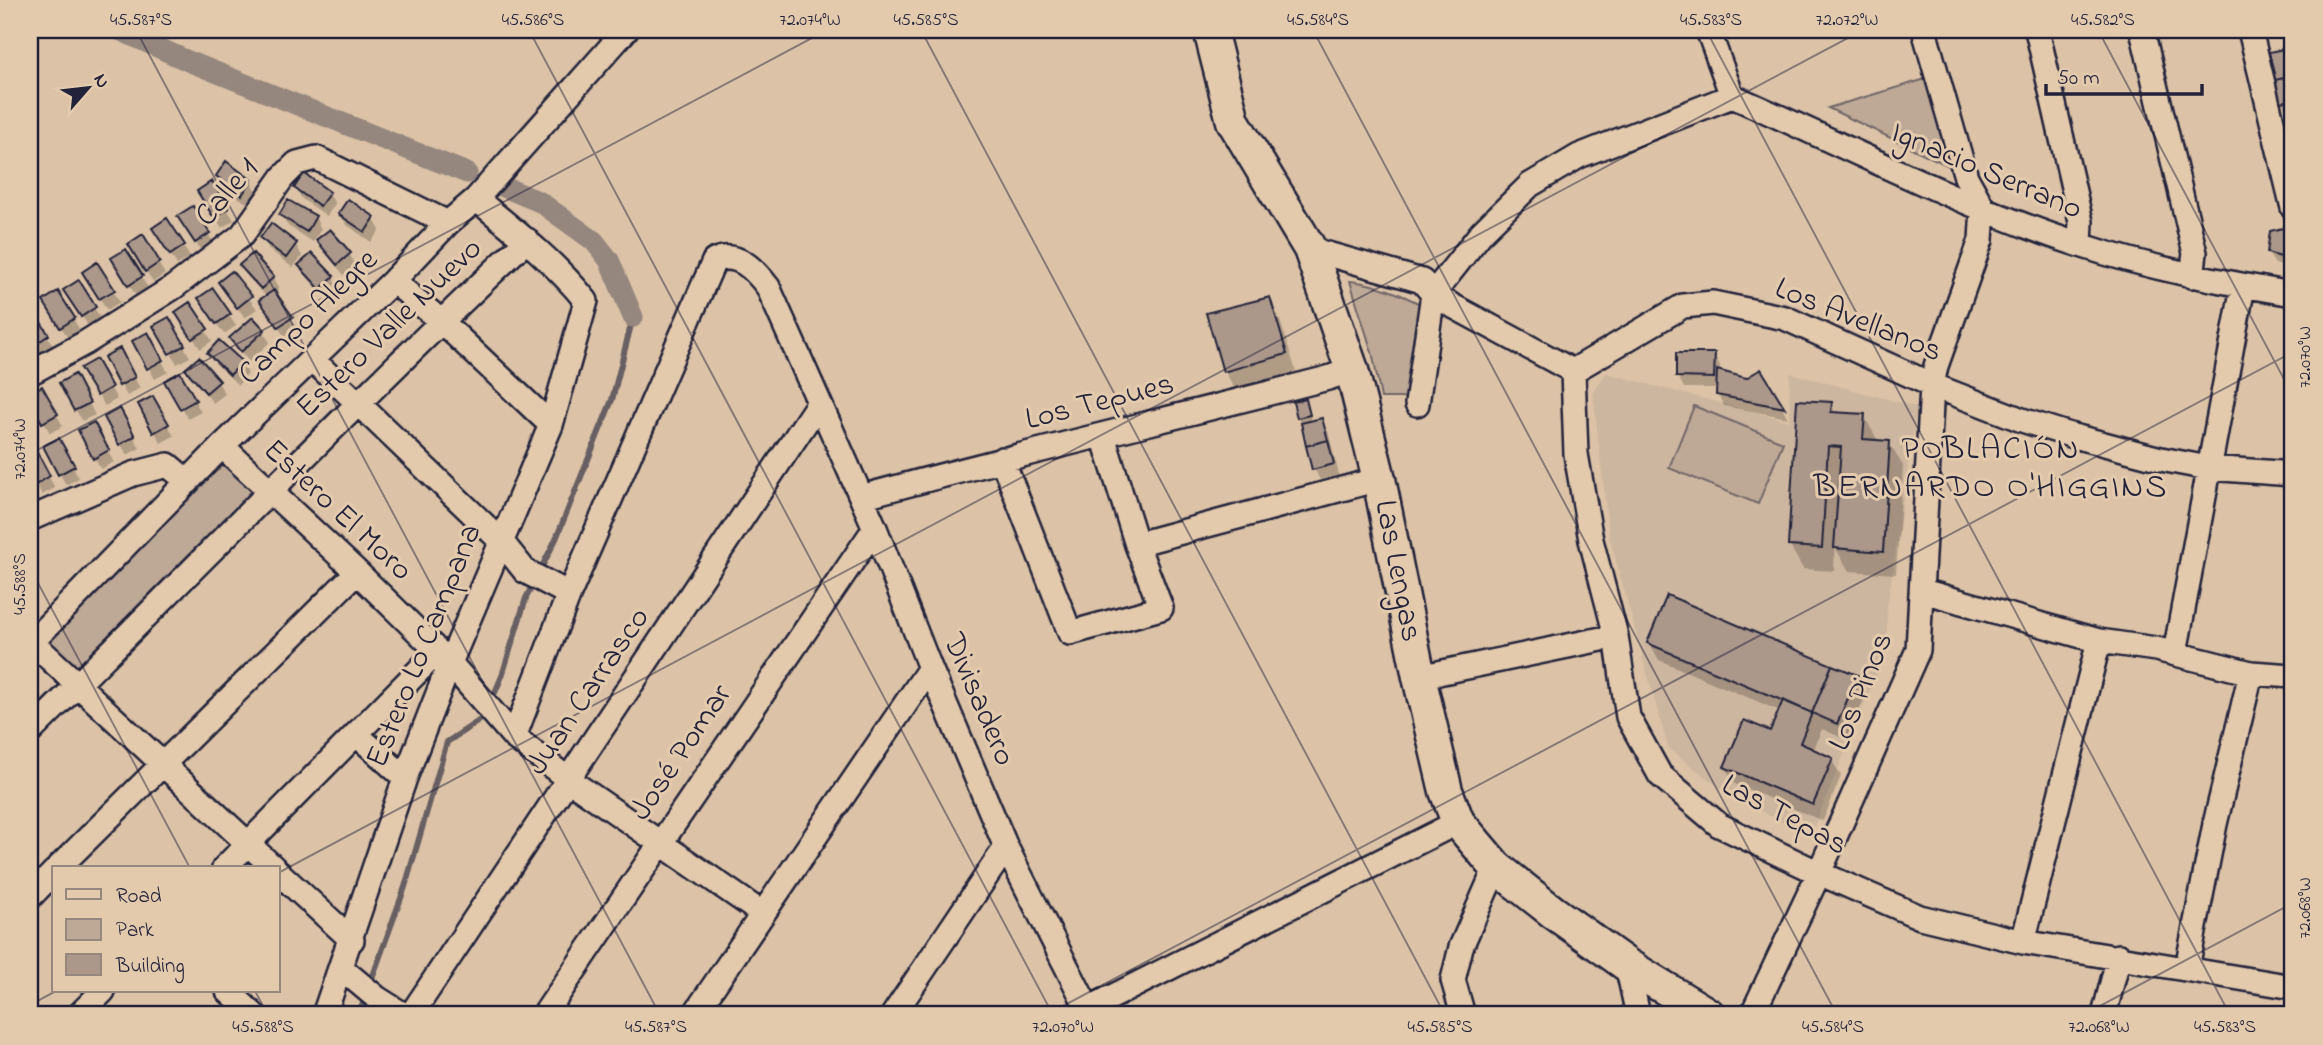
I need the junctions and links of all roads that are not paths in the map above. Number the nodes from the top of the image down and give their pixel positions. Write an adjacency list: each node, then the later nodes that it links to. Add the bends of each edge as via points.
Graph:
1 (626, 30): 9 (street, Campo Alegre)
2 (1210, 30): 15 (street, Las Lengas, via 1233,121)
3 (1708, 30): 8 (street)
4 (1924, 30): 10 (street, via 1966,177)
5 (2037, 30): 14 (street, via 2081,222)
6 (2142, 30): 16 (street, via 2195,253)
7 (2250, 30): 11 (street)
8 (1731, 96): 10 (street, Ignacio Serrano); 19 (street, via 1579,156 1530,185 1482,232)
9 (476, 199): 12 (street, Campo Alegre); 13 (street)
10 (1983, 208): 14 (street, Ignacio Serrano); 26 (street, Los Pinos, via 1981,240)
11 (2293, 208)
12 (448, 223): 17 (street, Campo Alegre); 25 (street, Calle 1, via 316,158 297,163 242,235 174,287)
13 (527, 240): 21 (street, Estero Valle Nuevo); 30 (street, Estero Lo Campana, via 586,302)
14 (2080, 245): 16 (street, Ignacio Serrano)
15 (1310, 248): 19 (street, via 1422,281); 23 (street, Las Lengas)
16 (2192, 276): 18 (street, Ignacio Serrano)
17 (393, 281): 21 (street); 22 (street, Campo Alegre)
18 (2243, 286): 20 (street, Ignacio Serrano); 34 (street)
19 (1433, 294): 24 (street); 29 (street)
20 (2293, 294)
21 (441, 321): 27 (street, Estero Valle Nuevo); 30 (street)
22 (313, 360): 27 (street); 32 (street, Campo Alegre)
23 (1352, 370): 31 (street, Los Tepues); 36 (street, Las Lengas)
24 (1573, 371): 26 (street, Los Avellanos, via 1683,306 1713,303 1785,318); 47 (street, Las Tepas, via 1576,454 1591,540)
25 (30, 373)
26 (1932, 385): 34 (street, Los Avellanos, via 2070,435); 46 (street, Los Pinos)
27 (358, 404): 38 (street, Estero Valle Nuevo); 42 (street)
28 (818, 404): 39 (street, Divisadero); 45 (street, Divisadero, via 768,287 756,271 732,257 714,261); 62 (street, Juan Carrasco)
29 (1417, 404)
30 (551, 425): 42 (street, Estero Lo Campana)
31 (1103, 436): 33 (street, Los Tepues); 33 (street, via 1161,608 1070,633)
32 (222, 446): 37 (street, Campo Alegre); 38 (street, Estero El Moro)
33 (1002, 459): 39 (street, Los Tepues)
34 (2208, 468): 35 (street, Los Avellanos); 50 (street)
35 (2293, 474)
36 (1379, 479): 43 (street); 55 (street, Las Lengas)
37 (188, 482): 40 (street, via 169,465 133,474); 49 (street, Campo Alegre)
38 (270, 490): 44 (street, Estero El Moro); 56 (street, Estero Valle Nuevo)
39 (861, 497): 41 (street, Divisadero)
40 (30, 519)
41 (875, 528): 52 (street, Divisadero); 64 (street, José Pomar)
42 (501, 541): 45 (street, via 525,571); 51 (street, Estero Lo Campana)
43 (1148, 541)
44 (357, 572): 51 (street, Estero El Moro); 60 (street)
45 (559, 589): 57 (street)
46 (1923, 591): 48 (street); 71 (street, Los Pinos, via 1918,650)
47 (1616, 636): 55 (street); 71 (street, Las Tepas, via 1628,717 1660,775 1719,825)
48 (2099, 641): 50 (street); 77 (street)
49 (31, 643): 56 (street)
50 (2175, 653): 53 (street)
51 (444, 657): 57 (street, Estero El Moro); 59 (street); 61 (street, Estero Lo Campana)
52 (930, 668): 66 (street, Divisadero); 75 (street)
53 (2251, 673): 54 (street); 80 (street)
54 (2293, 676)
55 (1419, 677): 63 (street, Las Lengas)
56 (78, 684): 58 (street, Estero Valle Nuevo); 60 (street)
57 (508, 730): 62 (street, Estero El Moro)
58 (30, 732)
59 (356, 734): 61 (street); 65 (street)
60 (163, 764): 65 (street); 67 (street)
61 (405, 778): 76 (street, Estero Lo Campana)
62 (569, 780): 64 (street, Estero El Moro); 90 (street, Juan Carrasco)
63 (1458, 822): 70 (street, Las Lengas); 85 (street)
64 (660, 842): 75 (street, Estero El Moro); 91 (street, José Pomar)
65 (248, 844): 68 (street); 69 (street)
66 (1006, 847): 85 (street, Divisadero); 93 (street)
67 (60, 866)
68 (226, 866)
69 (272, 866)
70 (1496, 867): 79 (street, Las Lengas); 94 (street, via 1461,947 1453,980)
71 (1819, 873): 77 (street, Las Tepas, via 1920,917); 97 (street, Los Pinos)
72 (52, 874): 74 (street)
73 (280, 874): 76 (street)
74 (30, 897)
75 (764, 914): 92 (street)
76 (352, 940): 81 (street, Estero Lo Campana)
77 (2023, 942): 78 (street, Las Tepas)
78 (2119, 956): 80 (street, Las Tepas); 98 (street)
79 (1627, 965): 95 (street); 96 (street, Las Lengas)
80 (2187, 968): 82 (street, Las Tepas)
81 (346, 973): 88 (street, Estero Lo Campana); 89 (street)
82 (2293, 987)
83 (102, 992): 86 (street)
84 (229, 992): 87 (street)
85 (1090, 1012)
86 (79, 1015)
87 (254, 1015)
88 (324, 1015)
89 (404, 1015)
90 (411, 1015)
91 (544, 1015)
92 (694, 1015)
93 (893, 1015)
94 (1464, 1015)
95 (1638, 1015)
96 (1709, 1015)
97 (1752, 1015)
98 (2104, 1015)

